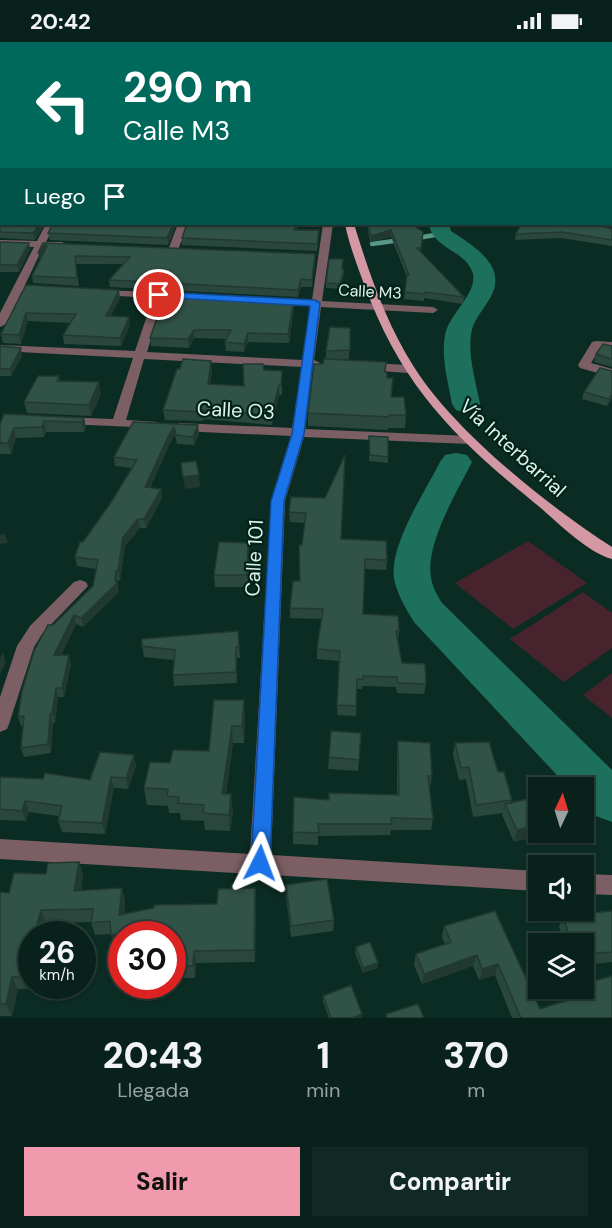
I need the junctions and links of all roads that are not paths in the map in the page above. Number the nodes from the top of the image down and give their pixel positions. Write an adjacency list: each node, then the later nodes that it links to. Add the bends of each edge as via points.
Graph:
1 (49, 225): 6 (street)
2 (183, 225): 9 (street)
3 (328, 225): 17 (street, Calle 101, via 317,255)
4 (349, 225): 18 (main road, Vía Interbarrial)
5 (0, 243): 6 (street)
6 (39, 244): 7 (street); 11 (street)
7 (72, 246)
8 (162, 249): 9 (street)
9 (173, 250): 10 (street)
10 (185, 250)
11 (18, 288): 12 (street); 20 (street)
12 (53, 290)
13 (89, 292): 14 (street)
14 (159, 295): 15 (street); 23 (street)
15 (193, 297)
16 (260, 300): 17 (street, Calle M3)
17 (315, 303): 18 (street, Calle M3); 24 (street, Calle 101)
18 (377, 306): 19 (street, Calle M3); 27 (main road, Vía Interbarrial)
19 (433, 310)
20 (0, 324)
21 (612, 345): 28 (street, via 596,344 584,365)
22 (0, 348): 23 (street)
23 (140, 355): 24 (street); 30 (street)
24 (308, 364): 25 (street); 31 (street, Calle 101)
25 (330, 365)
26 (353, 366): 27 (street)
27 (409, 369): 32 (main road, Vía Interbarrial)
28 (612, 374)
29 (52, 419): 30 (street, Calle O3)
30 (118, 423): 31 (street, Calle O3)
31 (298, 434): 32 (street, Calle O3); 37 (street, Calle 101, via 278,501)
32 (470, 441): 33 (main road, Vía Interbarrial, via 546,506)
33 (612, 554)
34 (80, 586): 35 (street, via 36,630 26,646)
35 (0, 724)
36 (0, 849): 37 (street)
37 (260, 863): 38 (street)
38 (528, 880)
39 (594, 884): 40 (street)
40 (612, 885)

